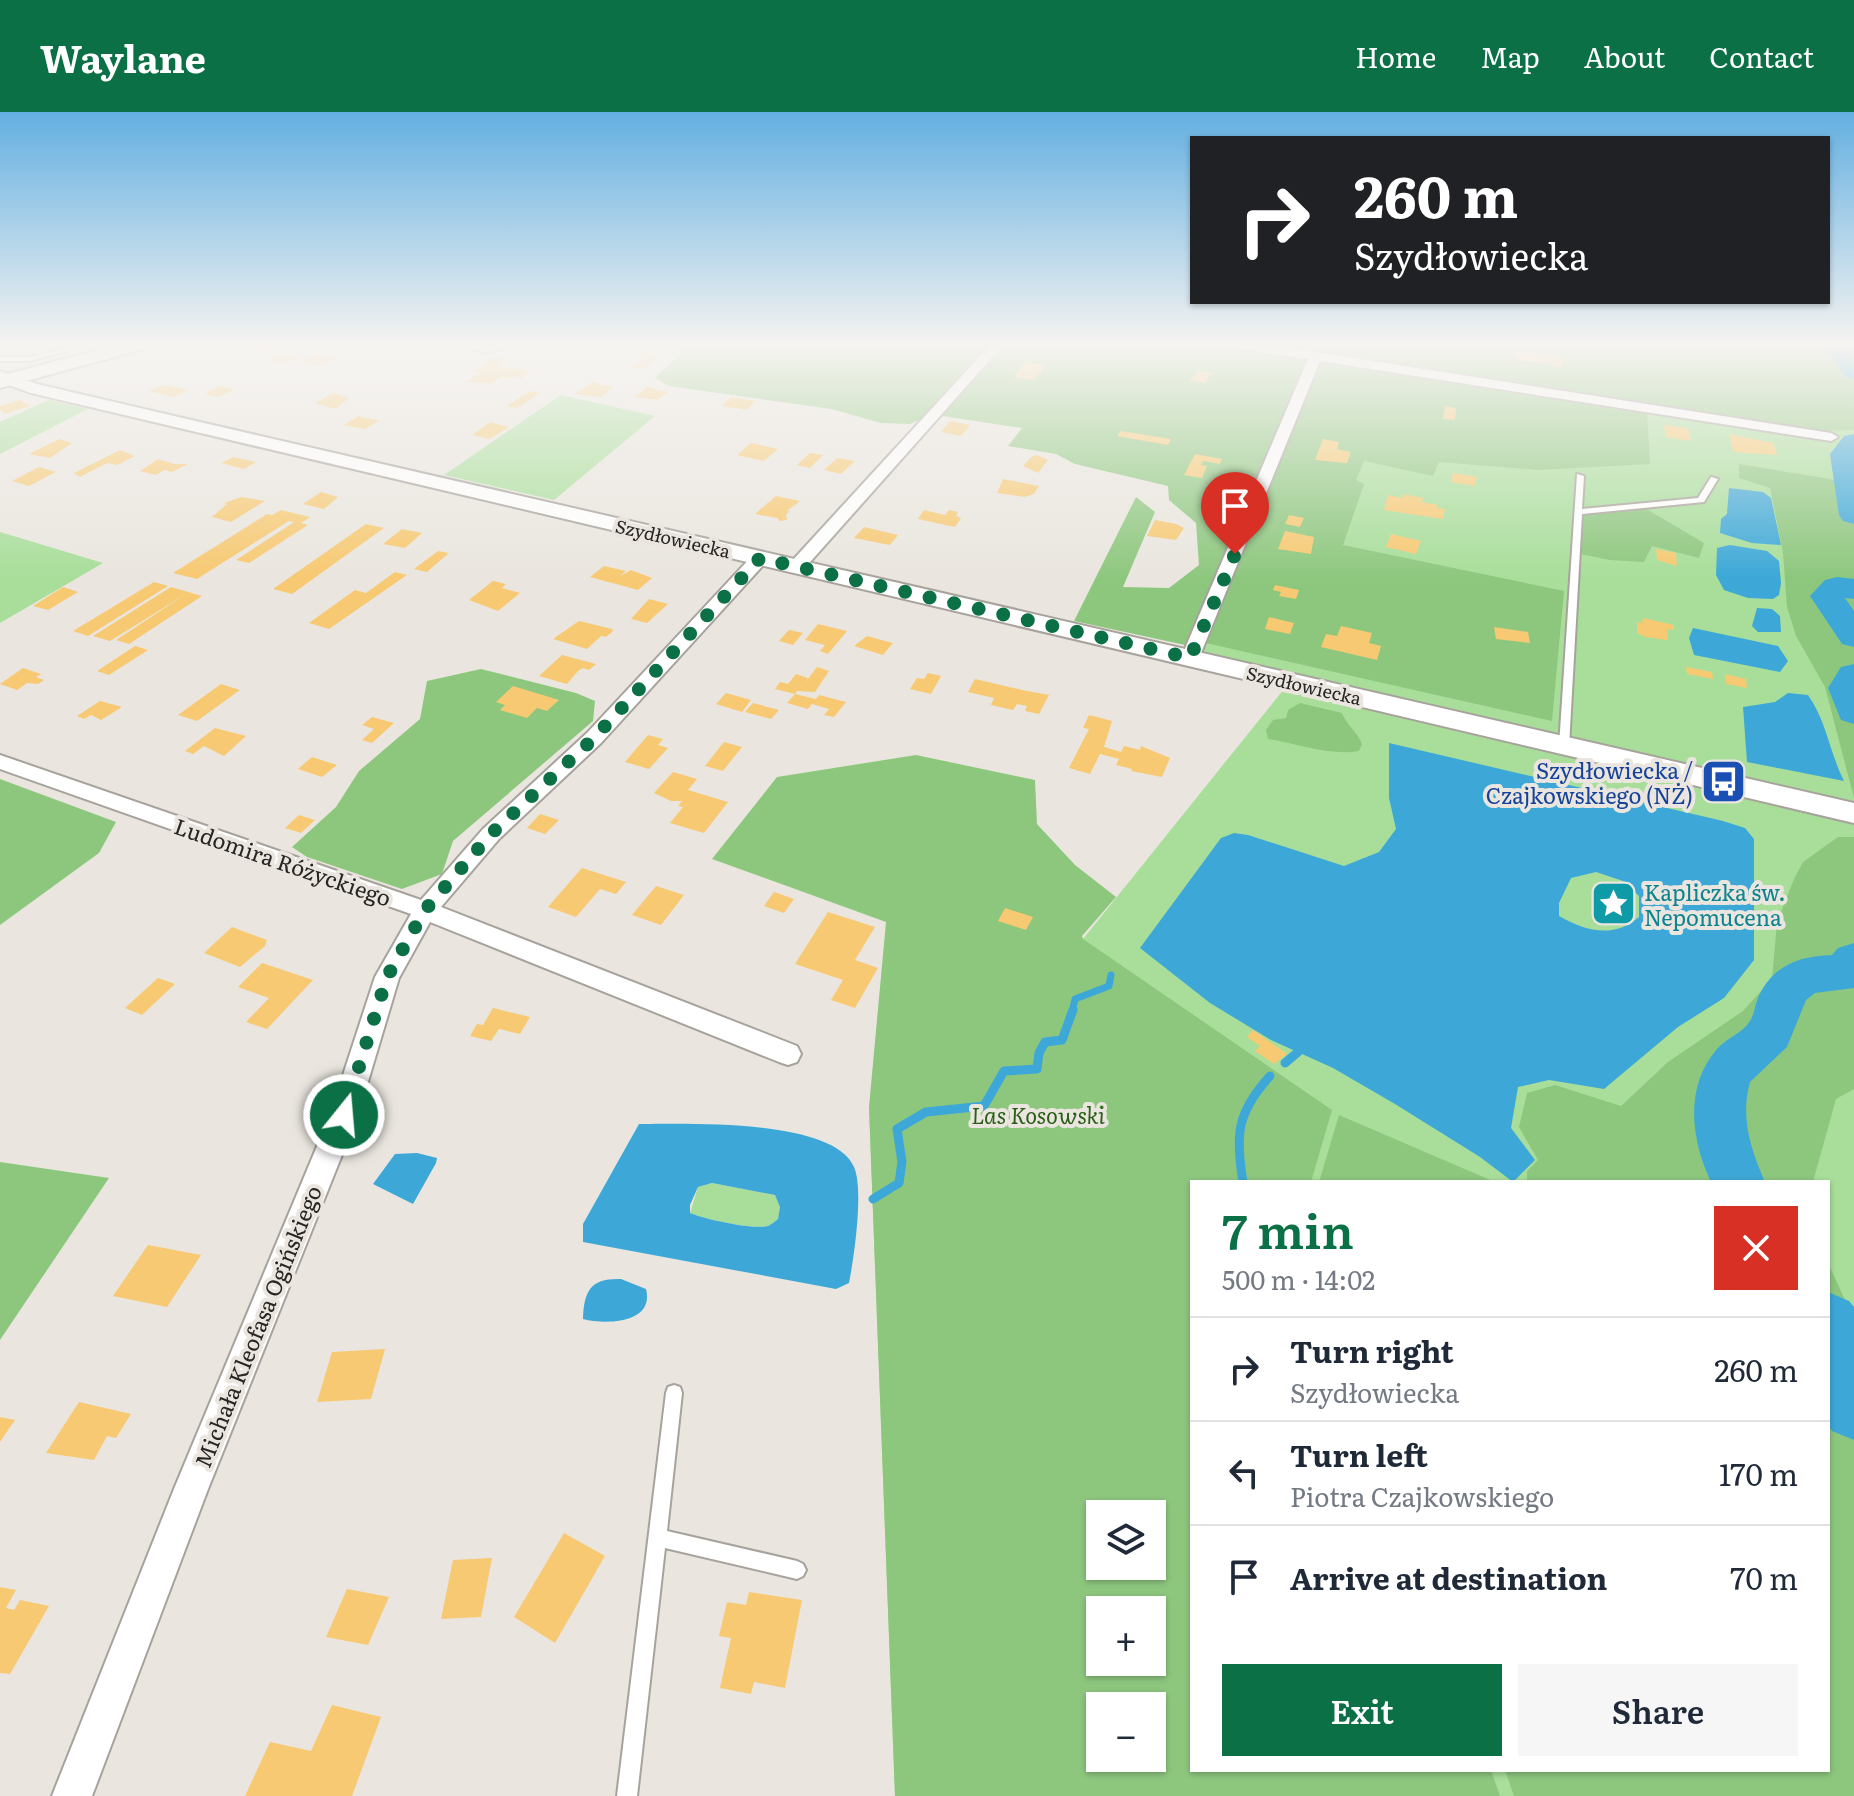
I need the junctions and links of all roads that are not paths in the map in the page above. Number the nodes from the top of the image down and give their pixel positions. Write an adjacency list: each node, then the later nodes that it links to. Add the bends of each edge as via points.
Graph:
1 (198, 422): 9 (street, Szydłowiecka)
2 (928, 422): 10 (street)
3 (1289, 422): 11 (street)
4 (1733, 422): 5 (street)
5 (1831, 437)
6 (1580, 476): 8 (lane)
7 (1714, 479): 8 (lane, via 1701,500)
8 (1578, 512): 12 (lane)
9 (760, 558): 10 (street, Szydłowiecka); 15 (street, Michała Kleofasa Ogińskiego, via 594,738 491,834)
10 (797, 566): 11 (street, Szydłowiecka)
11 (1190, 658): 12 (street, Szydłowiecka)
12 (1564, 746): 14 (street, Szydłowiecka)
13 (0, 762): 15 (street, Ludomira Różyckiego)
14 (1854, 813)
15 (425, 910): 16 (street, Ludomira Różyckiego); 20 (street, Michała Kleofasa Ogińskiego, via 387,977 344,1115)
16 (788, 1054)
17 (674, 1393): 18 (lane)
18 (659, 1538): 19 (lane); 21 (lane)
19 (797, 1570)
20 (72, 1796)
21 (627, 1796)

